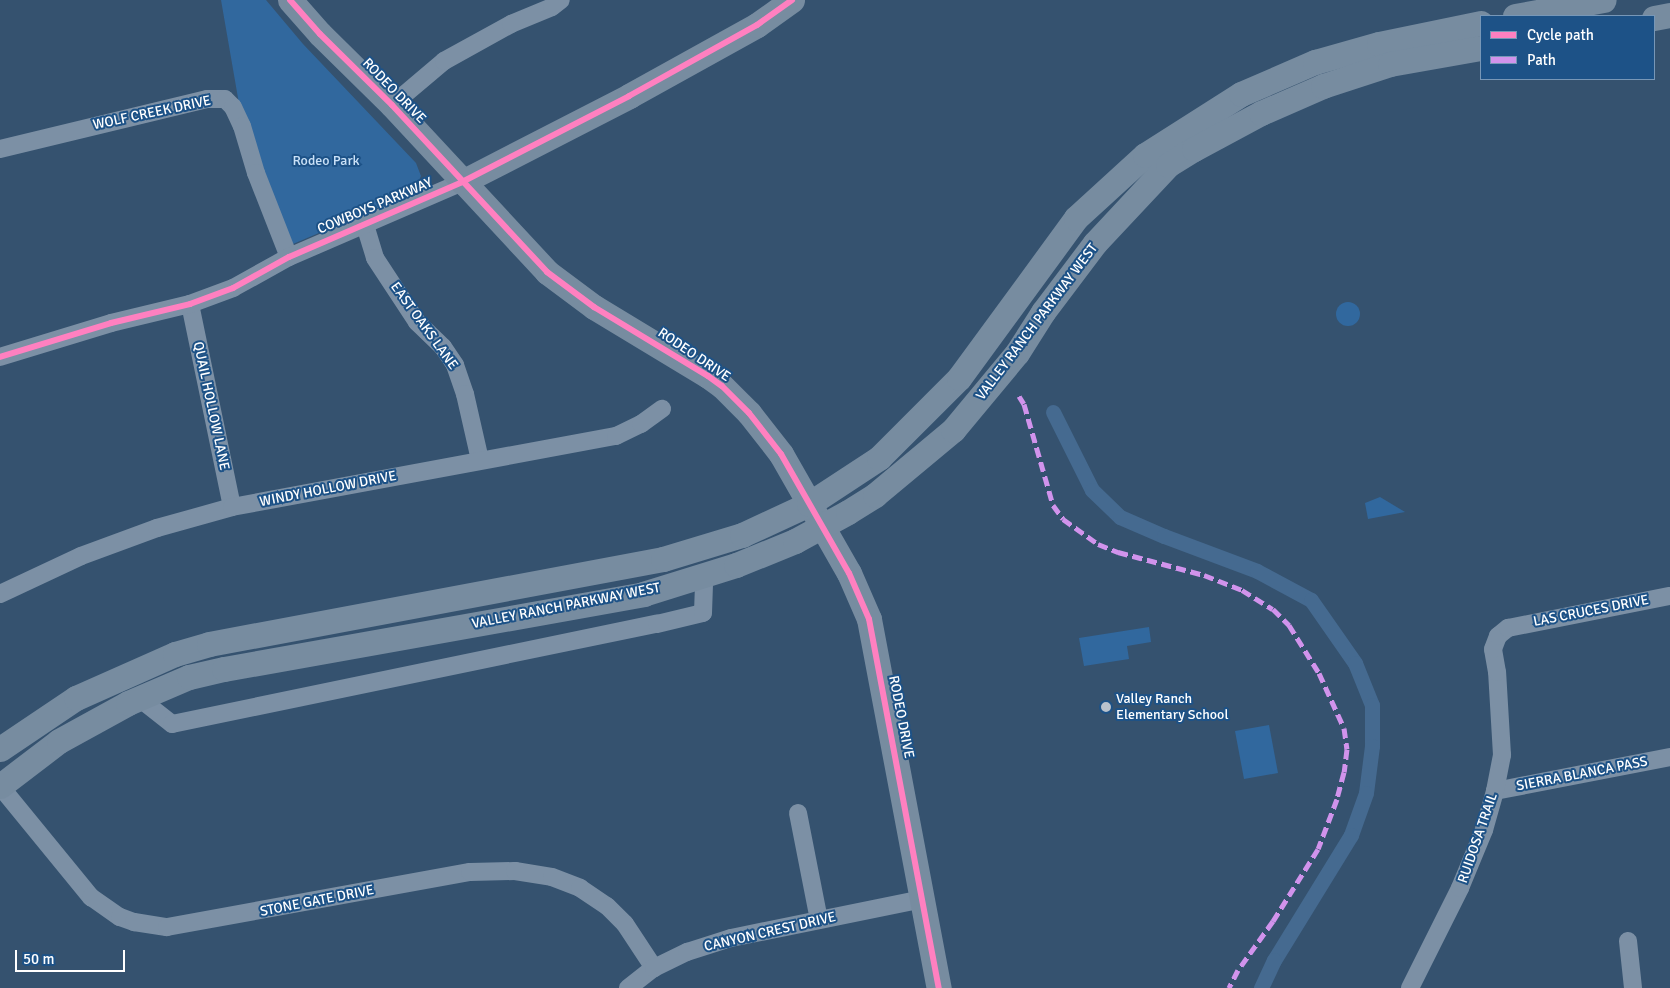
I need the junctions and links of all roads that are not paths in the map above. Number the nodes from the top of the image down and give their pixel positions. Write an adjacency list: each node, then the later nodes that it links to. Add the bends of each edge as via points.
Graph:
1 (290, 0): 11 (main road, RODEO DRIVE)
2 (561, 0): 11 (street, via 444,62)
3 (792, 0): 14 (main road, COWBOYS PARKWAY, via 757,25 629,96)
4 (1604, 0): 5 (main road)
5 (1521, 15)
6 (1670, 15): 7 (main road)
7 (1655, 18)
8 (1480, 23): 9 (main road, VALLEY RANCH PARKWAY WEST)
9 (1430, 45): 10 (main road, VALLEY RANCH PARKWAY WEST); 12 (main road, VALLEY RANCH PARKWAY WEST, via 1390,64 1323,86)
10 (1480, 48)
11 (392, 105): 14 (main road, RODEO DRIVE)
12 (1177, 146): 21 (main road, VALLEY RANCH PARKWAY WEST, via 1116,179 1076,218 959,378 879,458); 23 (main road, VALLEY RANCH PARKWAY WEST, via 1095,244 1043,312 1017,353 953,430 862,504)
13 (0, 150): 16 (street, WOLF CREEK DRIVE, via 207,99 225,99 233,107 242,126 256,173)
14 (462, 182): 15 (street, COWBOYS PARKWAY); 21 (main road, RODEO DRIVE, via 547,272 594,307 722,386 749,413 781,454)
15 (365, 225): 16 (street, COWBOYS PARKWAY); 20 (street, EAST OAKS LANE, via 375,258 417,322 455,365)
16 (289, 257): 17 (street, COWBOYS PARKWAY, via 233,288)
17 (190, 304): 18 (street, COWBOYS PARKWAY, via 111,323); 22 (street, QUAIL HOLLOW LANE)
18 (0, 357)
19 (662, 409): 20 (street, WINDY HOLLOW DRIVE, via 616,436)
20 (480, 460): 22 (street, WINDY HOLLOW DRIVE)
21 (809, 504): 23 (main road, RODEO DRIVE); 25 (main road, VALLEY RANCH PARKWAY WEST, via 714,545 663,559)
22 (232, 507): 26 (street, WINDY HOLLOW DRIVE, via 106,546)
23 (822, 526): 24 (main road, VALLEY RANCH PARKWAY WEST, via 795,541); 38 (main road, RODEO DRIVE, via 849,573 869,618)
24 (704, 576): 28 (main road, VALLEY RANCH PARKWAY WEST, via 643,594); 32 (street, via 702,613 657,624 172,724)
25 (518, 586): 28 (main road); 30 (main road, VALLEY RANCH PARKWAY WEST)
26 (0, 594)
27 (1670, 596): 29 (street, LAS CRUCES DRIVE)
28 (523, 615): 31 (main road, VALLEY RANCH PARKWAY WEST)
29 (1513, 627): 36 (street, RUIDOSA TRAIL, via 1498,636 1493,649 1502,755)
30 (239, 639): 31 (main road); 33 (main road, VALLEY RANCH PARKWAY WEST, via 210,644 144,666 76,698)
31 (243, 665): 32 (main road, VALLEY RANCH PARKWAY WEST, via 189,677)
32 (139, 698): 35 (main road, VALLEY RANCH PARKWAY WEST, via 59,741)
33 (0, 749)
34 (1670, 757): 36 (street, SIERRA BLANCA PASS)
35 (0, 786): 41 (street, STONE GATE DRIVE, via 91,897 120,917 134,922 167,926 470,872 515,871 552,877 580,888 607,906 625,924)
36 (1495, 791): 44 (street, RUIDOSA TRAIL, via 1484,830 1460,888)
37 (798, 814): 39 (street)
38 (922, 899): 39 (street, CANYON CREST DRIVE); 43 (main road, RODEO DRIVE)
39 (819, 920): 41 (street, CANYON CREST DRIVE, via 731,938 687,952)
40 (1628, 941): 45 (street)
41 (654, 968): 42 (street, CANYON CREST DRIVE)
42 (628, 988)
43 (939, 988)
44 (1410, 988)
45 (1633, 988)

